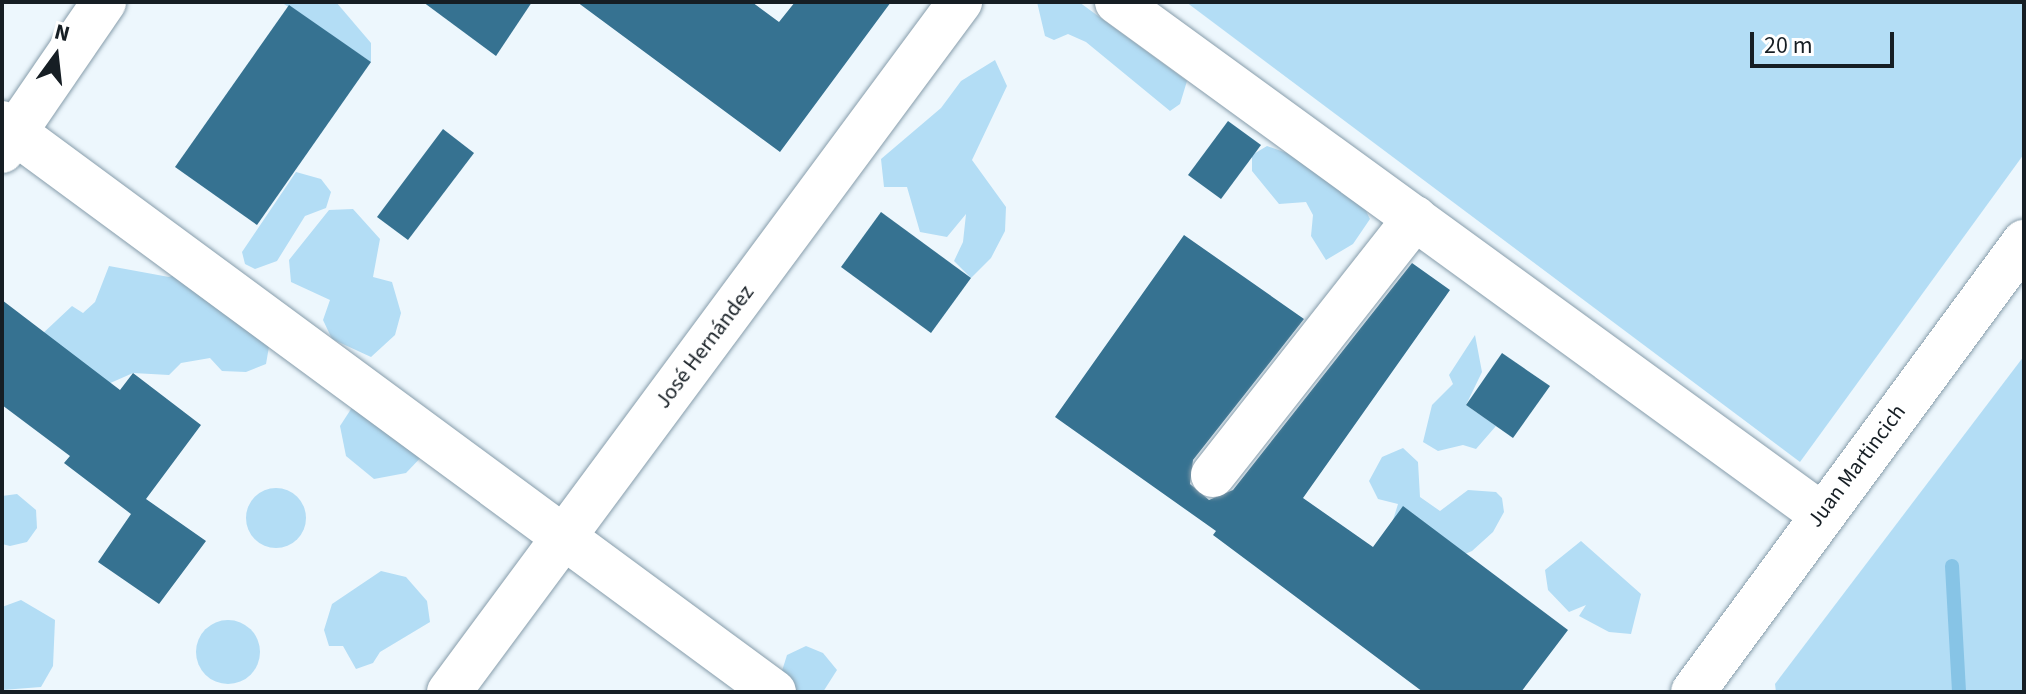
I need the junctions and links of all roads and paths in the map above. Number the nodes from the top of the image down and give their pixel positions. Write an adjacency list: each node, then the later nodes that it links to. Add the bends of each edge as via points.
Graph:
1 (104, 2): 4 (street)
2 (960, 2): 9 (street, José Hernández)
3 (1117, 2): 5 (street)
4 (6, 136): 9 (street)
5 (1415, 218): 7 (street); 8 (street)
6 (2024, 242): 8 (street, Juan Martincich)
7 (1213, 475)
8 (1821, 514): 12 (street, Juan Martincich)
9 (564, 537): 10 (street, José Hernández); 11 (street)
10 (449, 692)
11 (774, 692)
12 (1693, 692)

